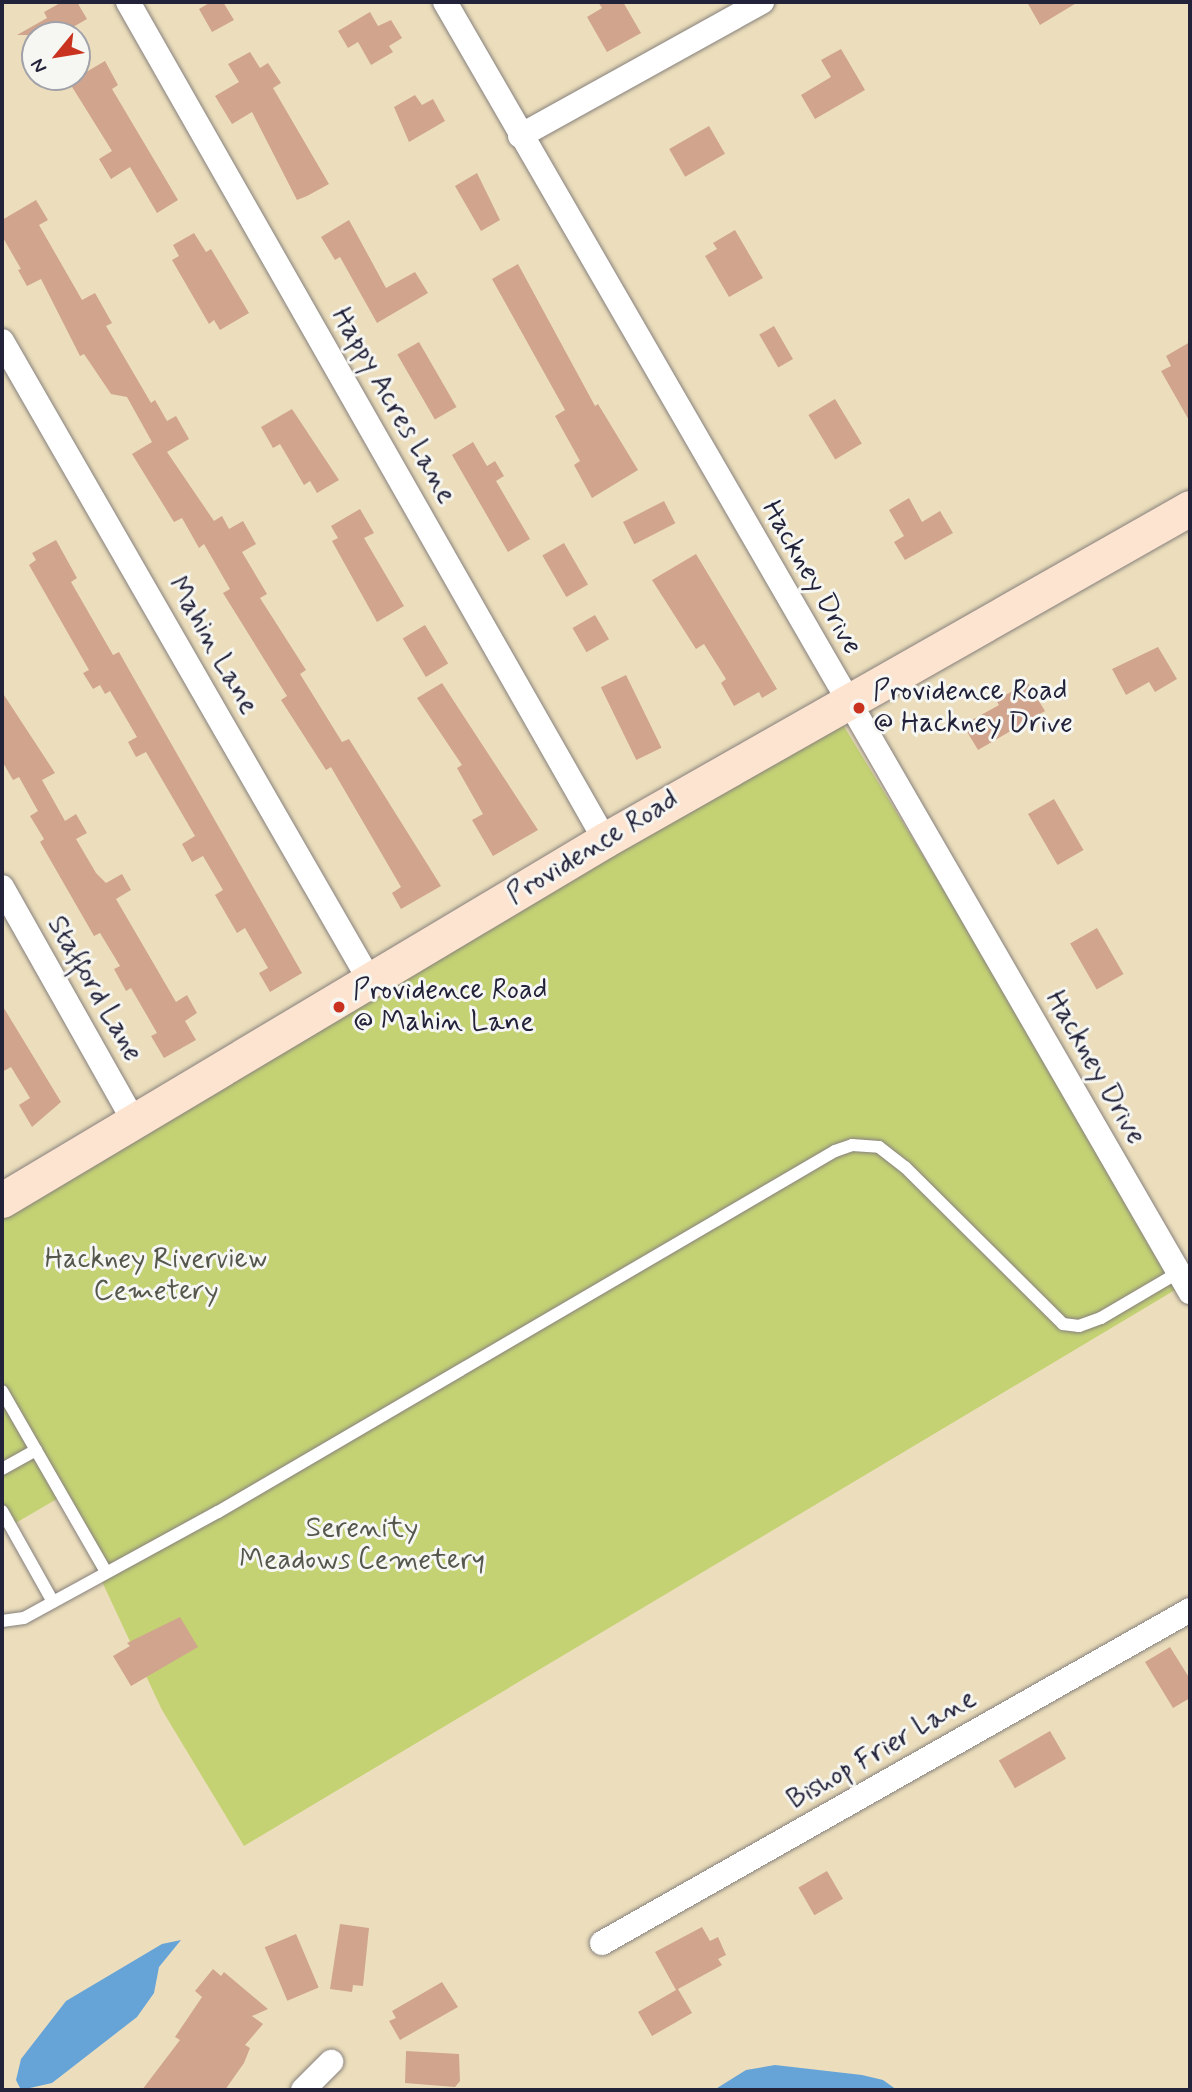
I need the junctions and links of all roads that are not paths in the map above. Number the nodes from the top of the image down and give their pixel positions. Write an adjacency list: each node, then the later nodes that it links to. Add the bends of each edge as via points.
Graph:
1 (128, 2): 8 (street, Happy Acres Lane)
2 (445, 2): 4 (street, Hackney Drive)
3 (762, 2): 4 (street)
4 (520, 136): 7 (street, Hackney Drive)
5 (2, 341): 10 (street, Mahin Lane)
6 (1190, 508): 7 (street, Providence Road)
7 (848, 699): 8 (street, Providence Road); 13 (street, Hackney Drive)
8 (605, 840): 10 (street, Providence Road)
9 (2, 887): 11 (street, Stafford Lane)
10 (370, 981): 11 (street, Providence Road)
11 (134, 1121): 12 (street, Providence Road)
12 (2, 1200)
13 (1184, 1282): 18 (lane, via 1079,1326 1063,1324 905,1167 880,1147 852,1145 218,1512)
14 (2, 1391): 15 (lane)
15 (36, 1450): 16 (lane); 18 (lane)
16 (2, 1469)
17 (2, 1511): 19 (lane)
18 (105, 1570): 19 (lane)
19 (52, 1602): 21 (lane, via 24,1618)
20 (1190, 1610): 22 (street, Bishop Frier Lane)
21 (2, 1621)
22 (603, 1942)
23 (331, 2062): 24 (street)
24 (303, 2090)

